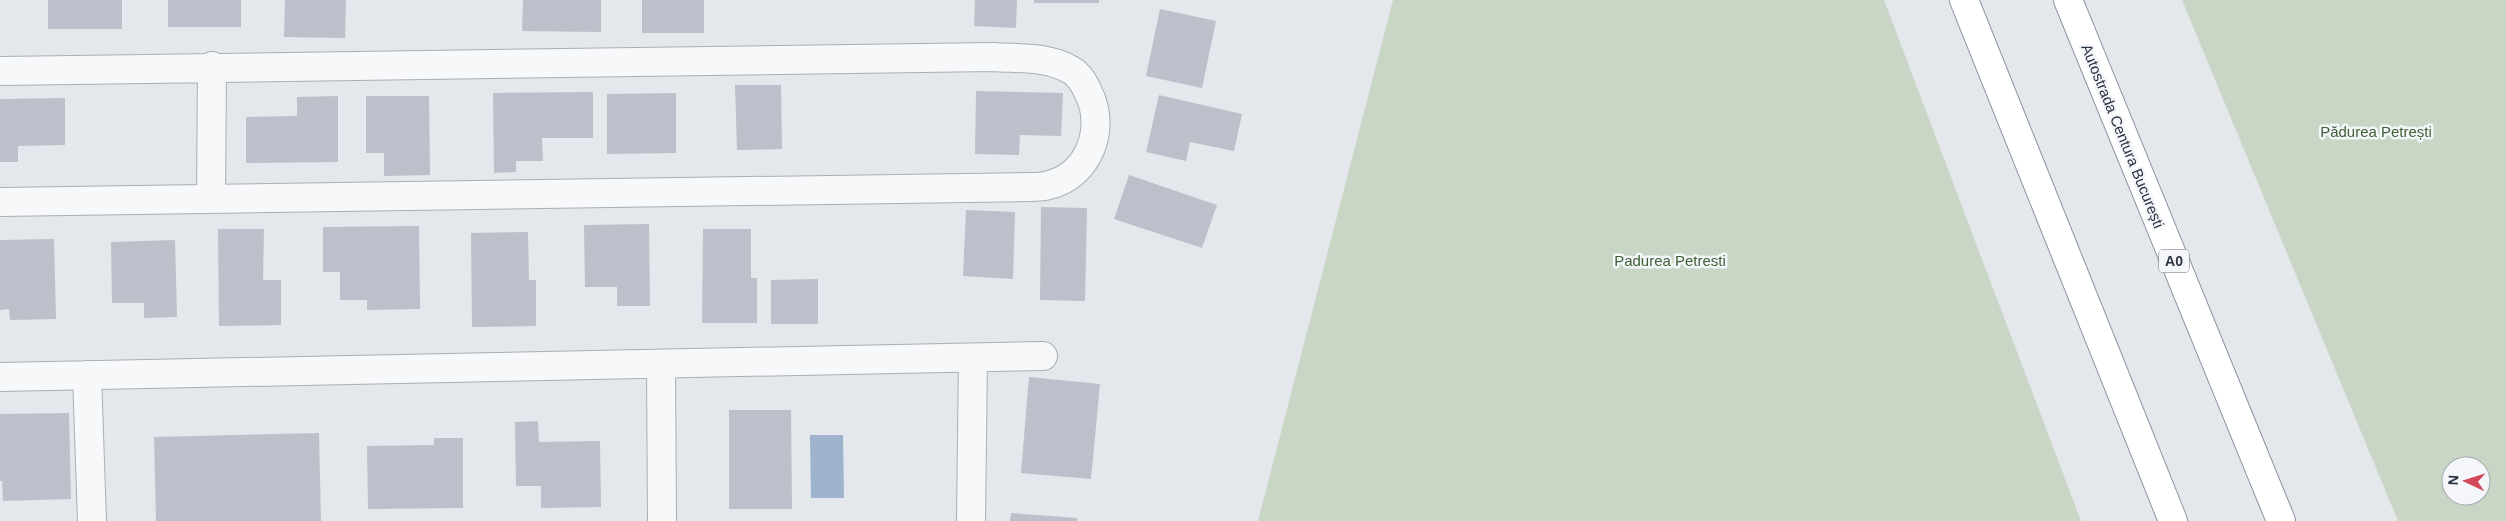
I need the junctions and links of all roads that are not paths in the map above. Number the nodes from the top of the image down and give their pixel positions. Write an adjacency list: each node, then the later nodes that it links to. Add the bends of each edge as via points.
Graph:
1 (1964, 0): 15 (highway)
2 (2068, 0): 16 (highway, Autostrada Centura București / A0)
3 (212, 66): 4 (street); 5 (street); 5 (street, via 993,57 1048,60 1073,71 1084,82 1096,108 1095,139 1084,162 1069,176 1049,185 1030,187)
4 (0, 71)
5 (211, 199): 6 (street)
6 (0, 202)
7 (1043, 356): 8 (street)
8 (973, 358): 9 (street); 14 (street)
9 (661, 364): 10 (street); 13 (street)
10 (87, 376): 11 (street); 12 (street)
11 (0, 377)
12 (92, 521)
13 (662, 521)
14 (971, 521)
15 (2173, 521)
16 (2281, 521)

